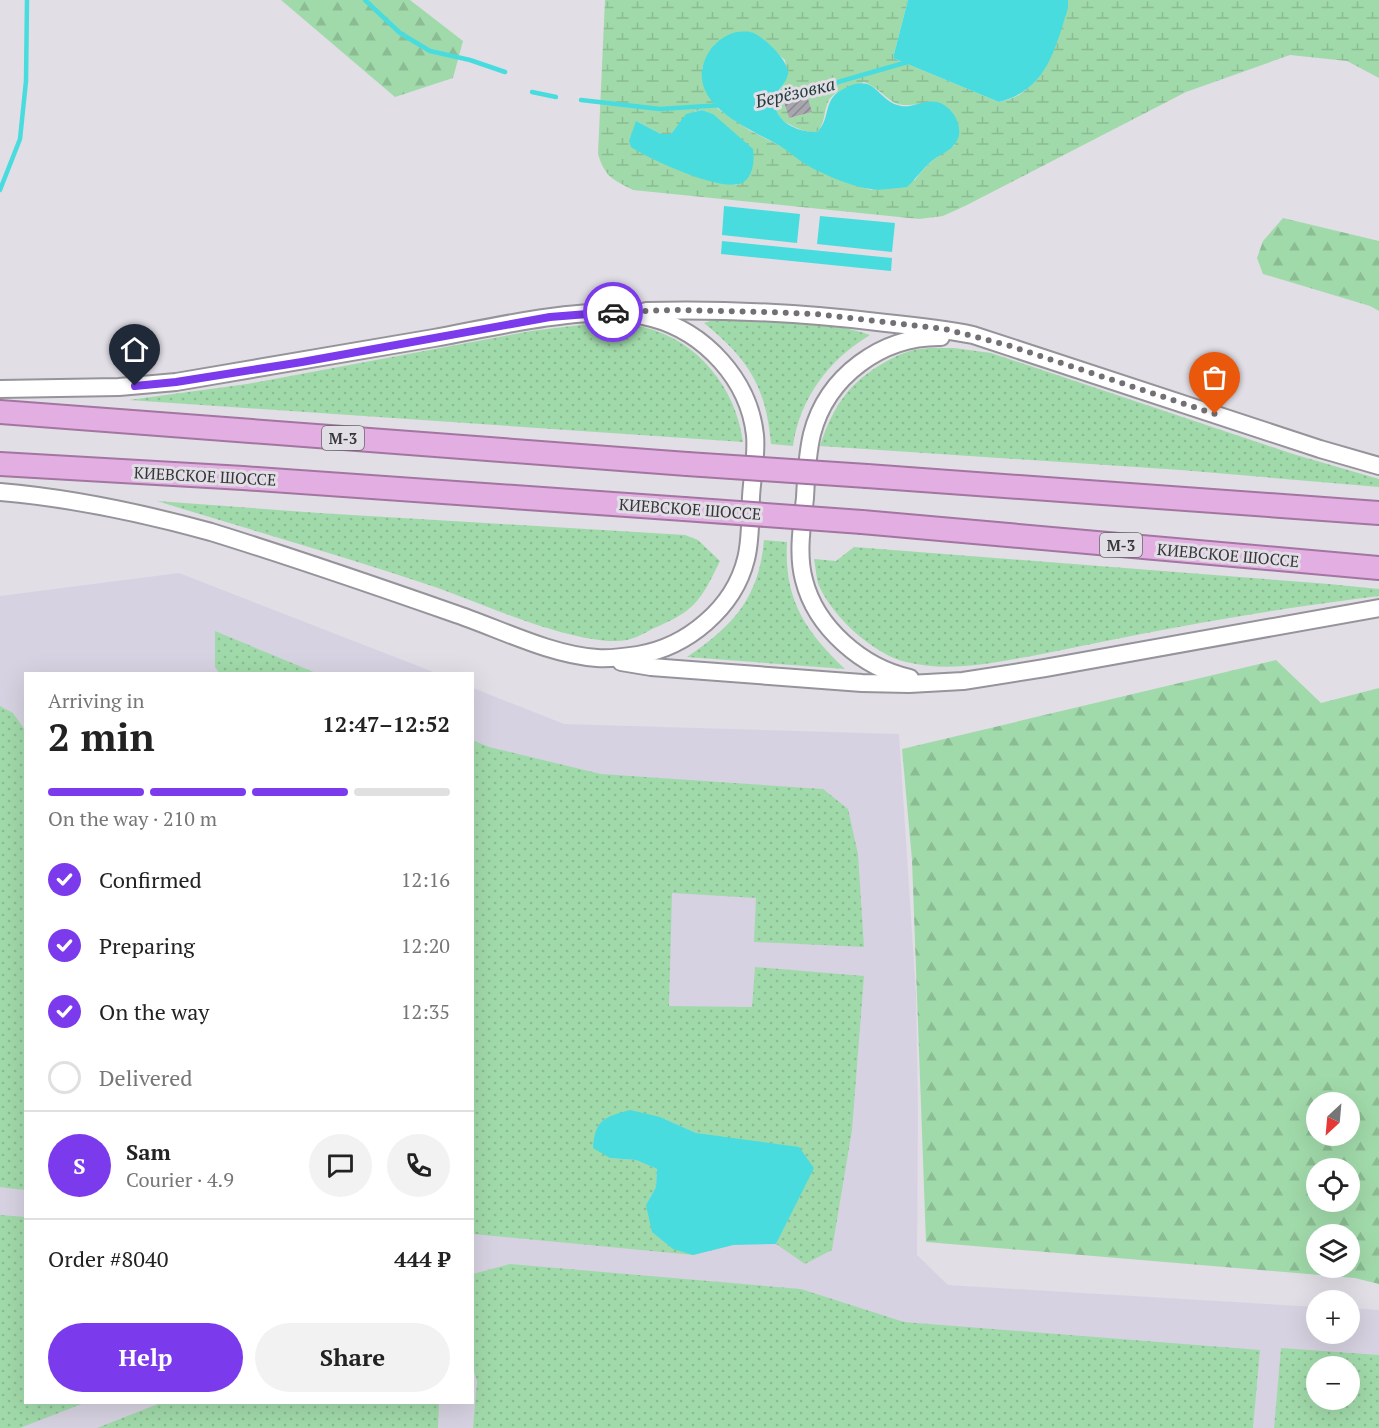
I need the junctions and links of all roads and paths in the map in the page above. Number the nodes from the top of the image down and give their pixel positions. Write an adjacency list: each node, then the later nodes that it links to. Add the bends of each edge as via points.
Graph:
1 (621, 312): 2 (street, via 815,314 945,329); 3 (street, via 550,317 164,383); 11 (street, via 675,326 711,350 741,393 755,441 746,561 722,604 705,624 674,644 652,652)
2 (1007, 345): 6 (street); 12 (street, via 931,336 903,341 876,352 843,378 820,412 812,433 801,554 811,597 821,617 852,650 890,673)
3 (0, 389)
4 (0, 412): 8 (highway, М-3, bridge)
5 (0, 464): 9 (highway, КИЕВСКОЕ ШОССЕ / М-3, bridge, via 862,522)
6 (1379, 466)
7 (0, 492): 11 (street, via 61,499 211,532 545,646)
8 (1379, 513)
9 (1379, 568)
10 (1379, 608): 12 (street, via 991,677)
11 (600, 658): 12 (street, via 651,667 862,683)
12 (933, 682)

